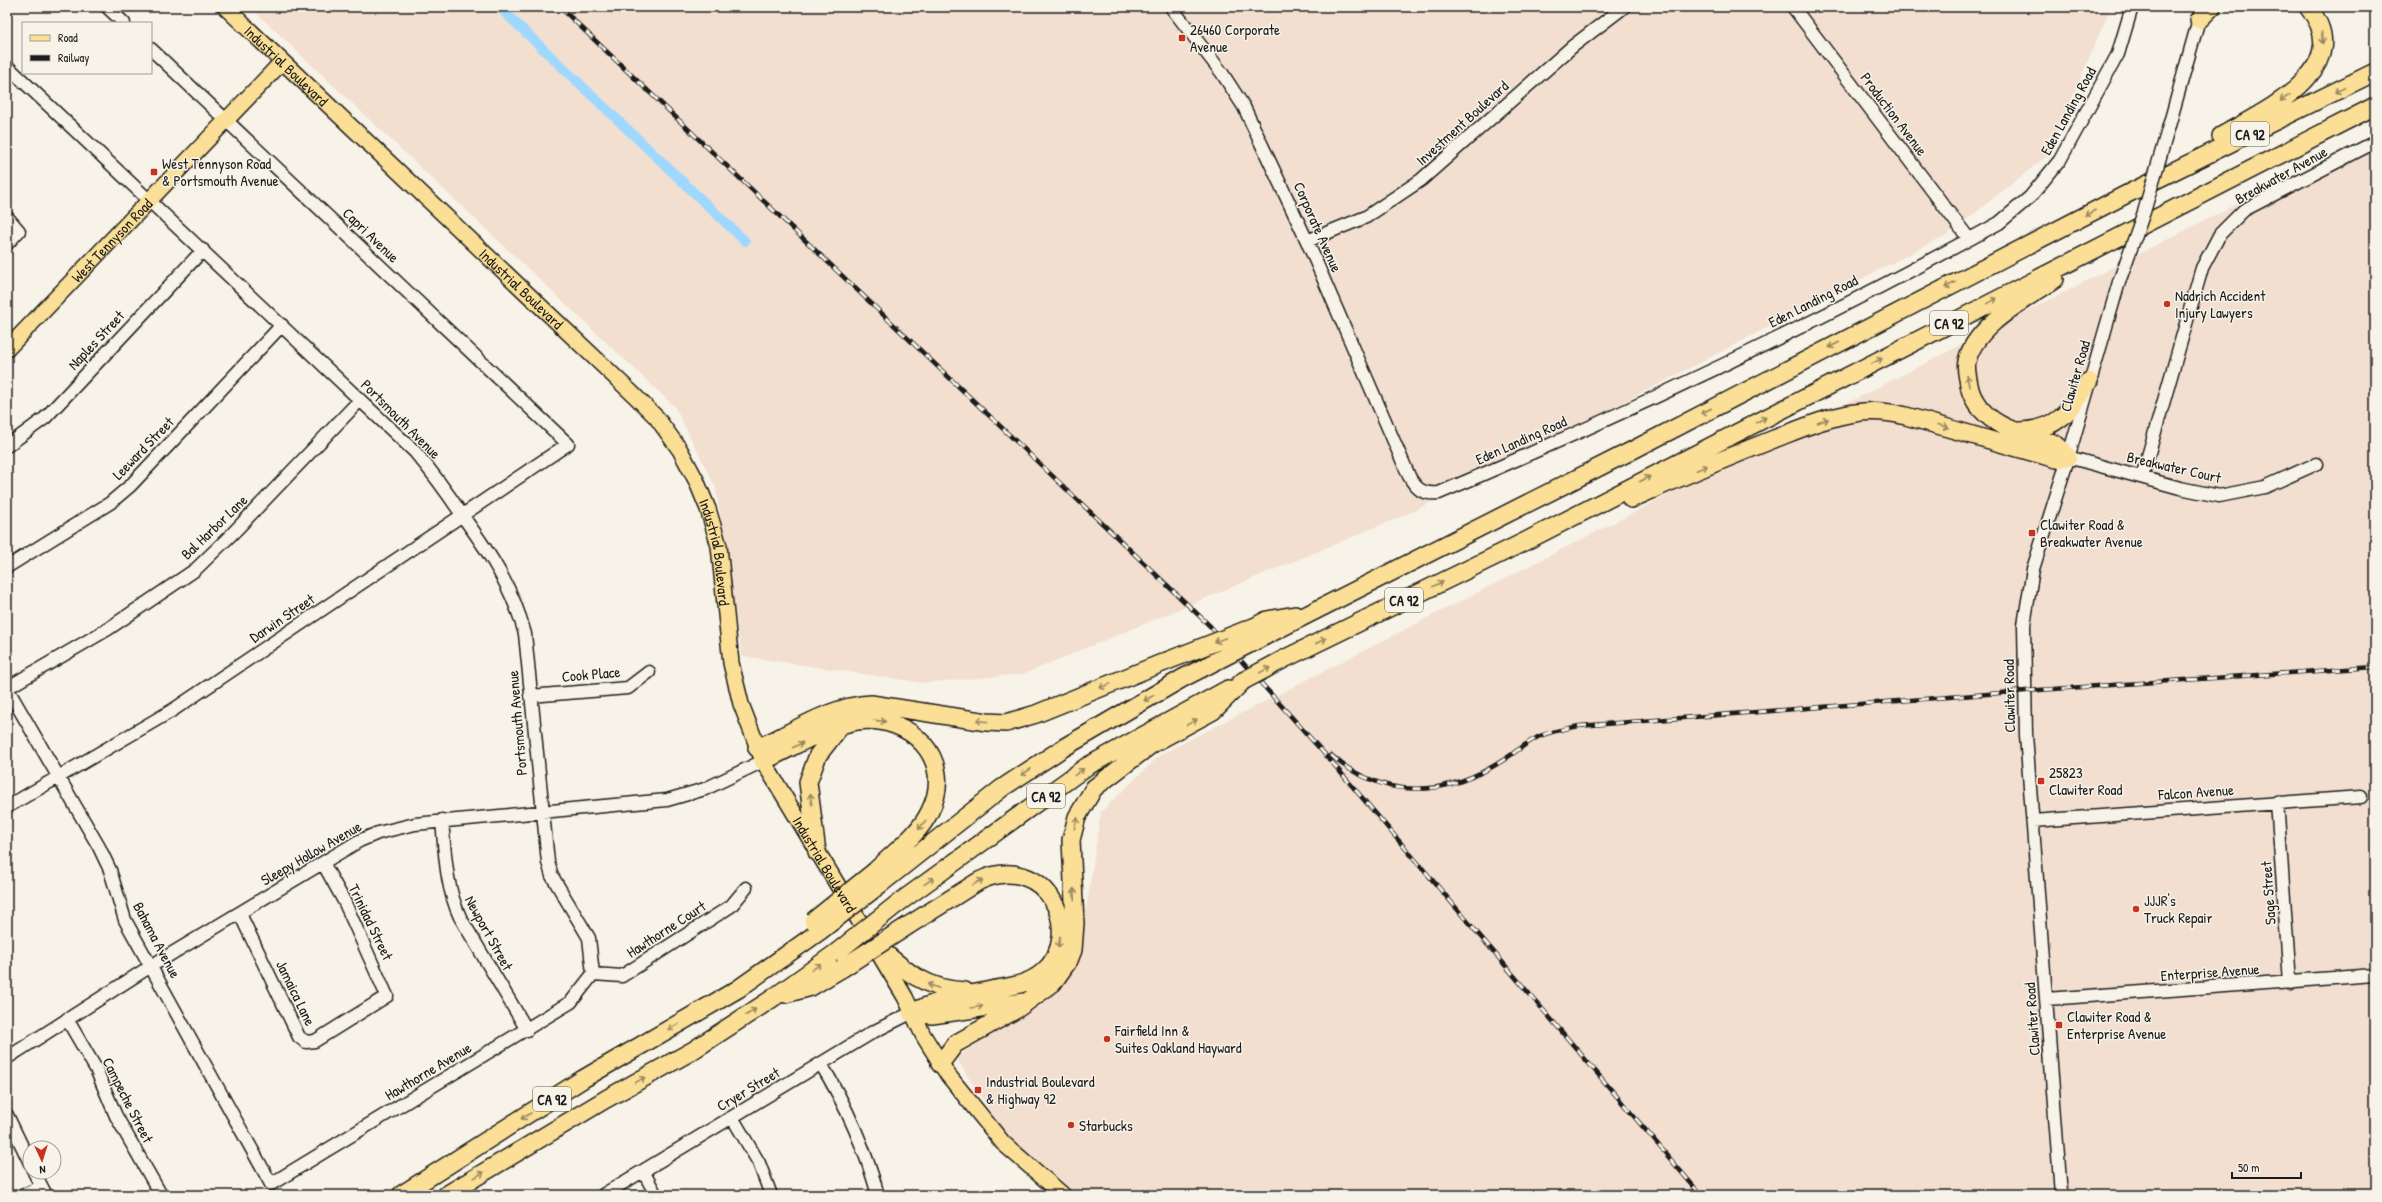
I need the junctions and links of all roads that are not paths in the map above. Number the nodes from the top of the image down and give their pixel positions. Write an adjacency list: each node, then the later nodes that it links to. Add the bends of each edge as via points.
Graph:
1 (107, 7): 10 (street)
2 (225, 7): 12 (main road, Industrial Boulevard)
3 (1171, 7): 23 (street, Corporate Avenue, via 1244,107)
4 (1624, 7): 23 (street, Investment Boulevard, via 1573,46 1421,180 1366,217)
5 (1793, 7): 22 (street, Production Avenue)
6 (2132, 7): 22 (street, Eden Landing Road, via 2118,54 2047,179 2018,210)
7 (2212, 7): 9 (highway)
8 (2308, 7): 18 (highway, one-way to 18, via 2317,18 2323,46 2318,63 2302,84 2287,97)
9 (2200, 14): 28 (street, Clawiter Road, bridge, via 2144,212)
10 (123, 22)
11 (152, 50): 16 (street, Capri Avenue)
12 (282, 62): 16 (main road, West Tennyson Road); 46 (main road, Industrial Boulevard, via 634,395 657,418 680,450 696,480 719,546 731,662 741,704)
13 (7, 66): 19 (street, Portsmouth Avenue)
14 (2375, 72): 18 (highway, CA 92, one-way to 18)
15 (2375, 106): 21 (highway, CA 92)
16 (227, 120): 19 (main road, West Tennyson Road); 31 (street, Capri Avenue)
17 (2375, 142): 36 (street, Breakwater Avenue, via 2244,210 2220,234 2202,268)
18 (2124, 195): 40 (highway, CA 92, one-way to 40, via 1629,452 1315,611)
19 (150, 200): 25 (street, Portsmouth Avenue); 27 (main road, West Tennyson Road)
20 (7, 217): 24 (street, via 19,231)
21 (2118, 236): 30 (highway, one-way to 21, via 1993,420 1977,405 1970,391 1967,360 1975,344 1985,330 2018,304); 38 (highway, CA 92, one-way to 21)
22 (1969, 240): 35 (street, Eden Landing Road, via 1716,368 1445,491 1423,493)
23 (1308, 241): 35 (street, Corporate Avenue)
24 (7, 244)
25 (203, 250): 26 (street, Portsmouth Avenue); 32 (street, Naples Street, via 45,418)
26 (282, 325): 29 (street, Portsmouth Avenue); 39 (street, Leeward Street, via 130,486 110,503)
27 (7, 349)
28 (2089, 382): 30 (highway, via 2061,420 2041,428); 33 (street, Clawiter Road)
29 (360, 400): 37 (street, Portsmouth Avenue, via 415,452 441,483); 42 (street, Bal Harbor Lane, via 195,570 108,629)
30 (2013, 431): 33 (highway, via 2057,445)
31 (568, 444): 37 (street, Darwin Street)
32 (7, 446)
33 (2068, 457): 36 (street, Breakwater Court); 38 (highway, one-way to 33, via 1555,534 1726,458 1834,417 1856,412 1883,411 2056,459); 53 (street, Clawiter Road, via 2033,569 2024,625 2026,735)
34 (2316, 464): 36 (street, Breakwater Court, via 2265,487 2219,496)
35 (1409, 476)
36 (2142, 477)
37 (464, 517): 43 (street, Portsmouth Avenue, via 493,558 518,607 525,634); 47 (street, Darwin Street, via 173,710)
38 (1524, 542): 44 (highway, CA 92, one-way to 38, bridge, via 1243,681 1286,658)
39 (7, 568)
40 (1261, 631): 46 (highway, one-way to 46, bridge, via 1167,661 1019,720 987,722 871,704 852,705 829,713); 56 (highway, CA 92, one-way to 56, bridge, via 1063,748)
41 (649, 672): 43 (street, Cook Place, via 628,688)
42 (7, 688): 47 (street, Bahama Avenue)
43 (530, 696): 51 (street, Portsmouth Avenue)
44 (1208, 706): 66 (highway, CA 92, one-way to 44, bridge, via 1086,767); 68 (highway, one-way to 44, via 1053,983 1073,950 1075,923 1071,840 1077,817 1089,796 1103,779)
45 (842, 725): 46 (highway, one-way to 45); 54 (highway, one-way to 45, via 808,782 818,755); 56 (highway, one-way to 56, via 876,720 896,724 907,730 924,744 934,760 939,778 936,797 925,821)
46 (760, 754): 51 (street, Sleepy Hollow Avenue, via 686,796); 54 (main road, Industrial Boulevard)
47 (59, 778): 50 (street, Darwin Street); 60 (street, Bahama Avenue, via 99,847 110,870 125,920)
48 (2361, 797): 49 (street, Falcon Avenue)
49 (2277, 802): 53 (street, Falcon Avenue); 63 (street, Sage Street)
50 (7, 807)
51 (542, 812): 52 (street, Sleepy Hollow Avenue); 61 (street, Portsmouth Avenue, via 552,876 588,938)
52 (442, 820): 55 (street, Sleepy Hollow Avenue, via 378,832); 71 (street, Newport Street, via 452,901)
53 (2033, 821): 67 (street, Clawiter Road)
54 (817, 852): 59 (main road, Industrial Boulevard)
55 (323, 863): 58 (street, Sleepy Hollow Avenue); 65 (street, Trinidad Street, via 344,901)
56 (879, 876): 84 (highway, CA 92, one-way to 84, bridge, via 738,989 583,1079)
57 (746, 888): 61 (street, Hawthorne Court, via 731,906 622,976)
58 (240, 914): 60 (street, Sleepy Hollow Avenue); 65 (street, Jamaica Lane, via 302,1040 315,1041)
59 (869, 939): 64 (highway, one-way to 59, via 948,990 932,986 900,966); 69 (main road, Industrial Boulevard, via 905,997)
60 (151, 966): 70 (street, Sleepy Hollow Avenue); 80 (street, Bahama Avenue)
61 (593, 974): 71 (street, Hawthorne Avenue, via 571,1002)
62 (2375, 975): 63 (street, Enterprise Avenue)
63 (2290, 982): 67 (street, Enterprise Avenue)
64 (985, 992): 66 (highway, one-way to 64, bridge, via 812,987 990,876 1007,873 1035,880 1047,891 1057,909 1061,932 1056,954 1051,963 1032,980); 69 (highway, via 928,1004)
65 (387, 996)
66 (773, 998): 85 (highway, CA 92, one-way to 66, via 692,1050)
67 (2047, 999): 91 (street, Clawiter Road)
68 (1026, 1001): 69 (highway, one-way to 68, via 932,1015); 74 (highway, via 1017,1009 955,1044)
69 (911, 1014): 73 (street, Cryer Street, via 873,1032); 74 (main road, Industrial Boulevard)
70 (67, 1019): 72 (street, Sleepy Hollow Avenue); 83 (street, Campeche Street, via 96,1069 116,1116)
71 (527, 1030): 80 (street, Hawthorne Avenue)
72 (7, 1058)
73 (821, 1064): 76 (street, Cryer Street); 89 (street, via 854,1124 870,1164)
74 (940, 1064): 90 (main road, Industrial Boulevard, via 999,1139)
75 (7, 1115): 77 (street)
76 (732, 1117): 78 (street, Cryer Street); 88 (street, via 759,1163)
77 (22, 1146)
78 (643, 1171): 86 (street, Cryer Street); 87 (street)
79 (38, 1180): 81 (street)
80 (271, 1184)
81 (43, 1191): 82 (street)
82 (24, 1195)
83 (161, 1195)
84 (400, 1195)
85 (446, 1195)
86 (603, 1195)
87 (656, 1195)
88 (770, 1195)
89 (878, 1195)
90 (1061, 1195)
91 (2061, 1195)

